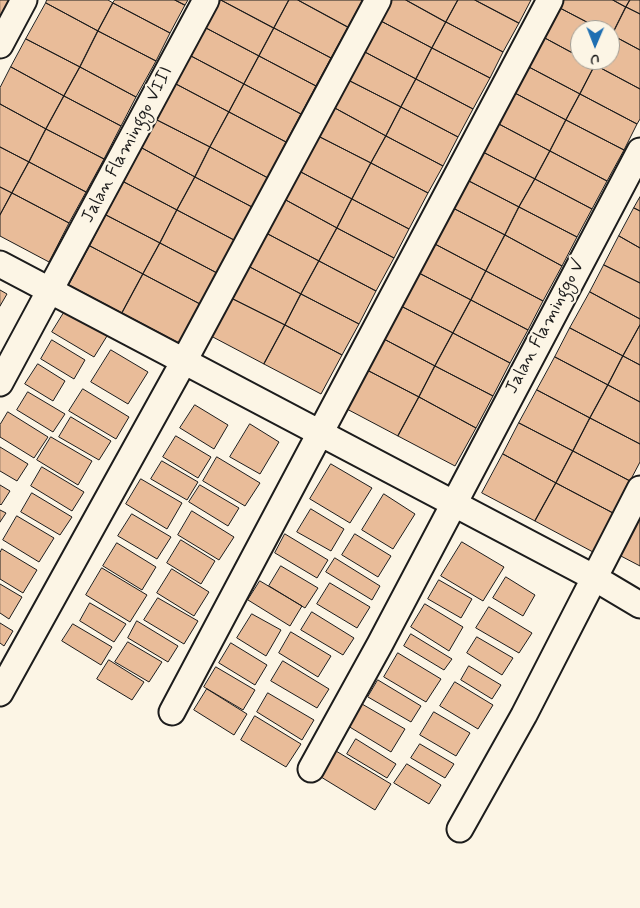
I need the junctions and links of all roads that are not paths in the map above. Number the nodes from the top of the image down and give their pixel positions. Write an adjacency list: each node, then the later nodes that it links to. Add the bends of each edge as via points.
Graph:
1 (24, 0): 5 (street)
2 (206, 0): 8 (street, Jalan Flaminggo VIII)
3 (378, 0): 9 (street)
4 (550, 0): 11 (street)
5 (0, 45)
6 (640, 151): 13 (street, Jalan Flaminggo V)
7 (0, 264): 8 (street)
8 (50, 290): 9 (street); 10 (street, Jalan Flaminggo VIII)
9 (184, 361): 11 (street); 16 (street)
10 (0, 384)
11 (320, 433): 13 (street); 17 (street)
12 (640, 489): 14 (street)
13 (453, 503): 14 (street); 18 (street, Jalan Flaminggo V)
14 (593, 577): 15 (street); 19 (street, via 524,714)
15 (640, 605)
16 (0, 693)
17 (172, 712)
18 (311, 769)
19 (460, 829)

